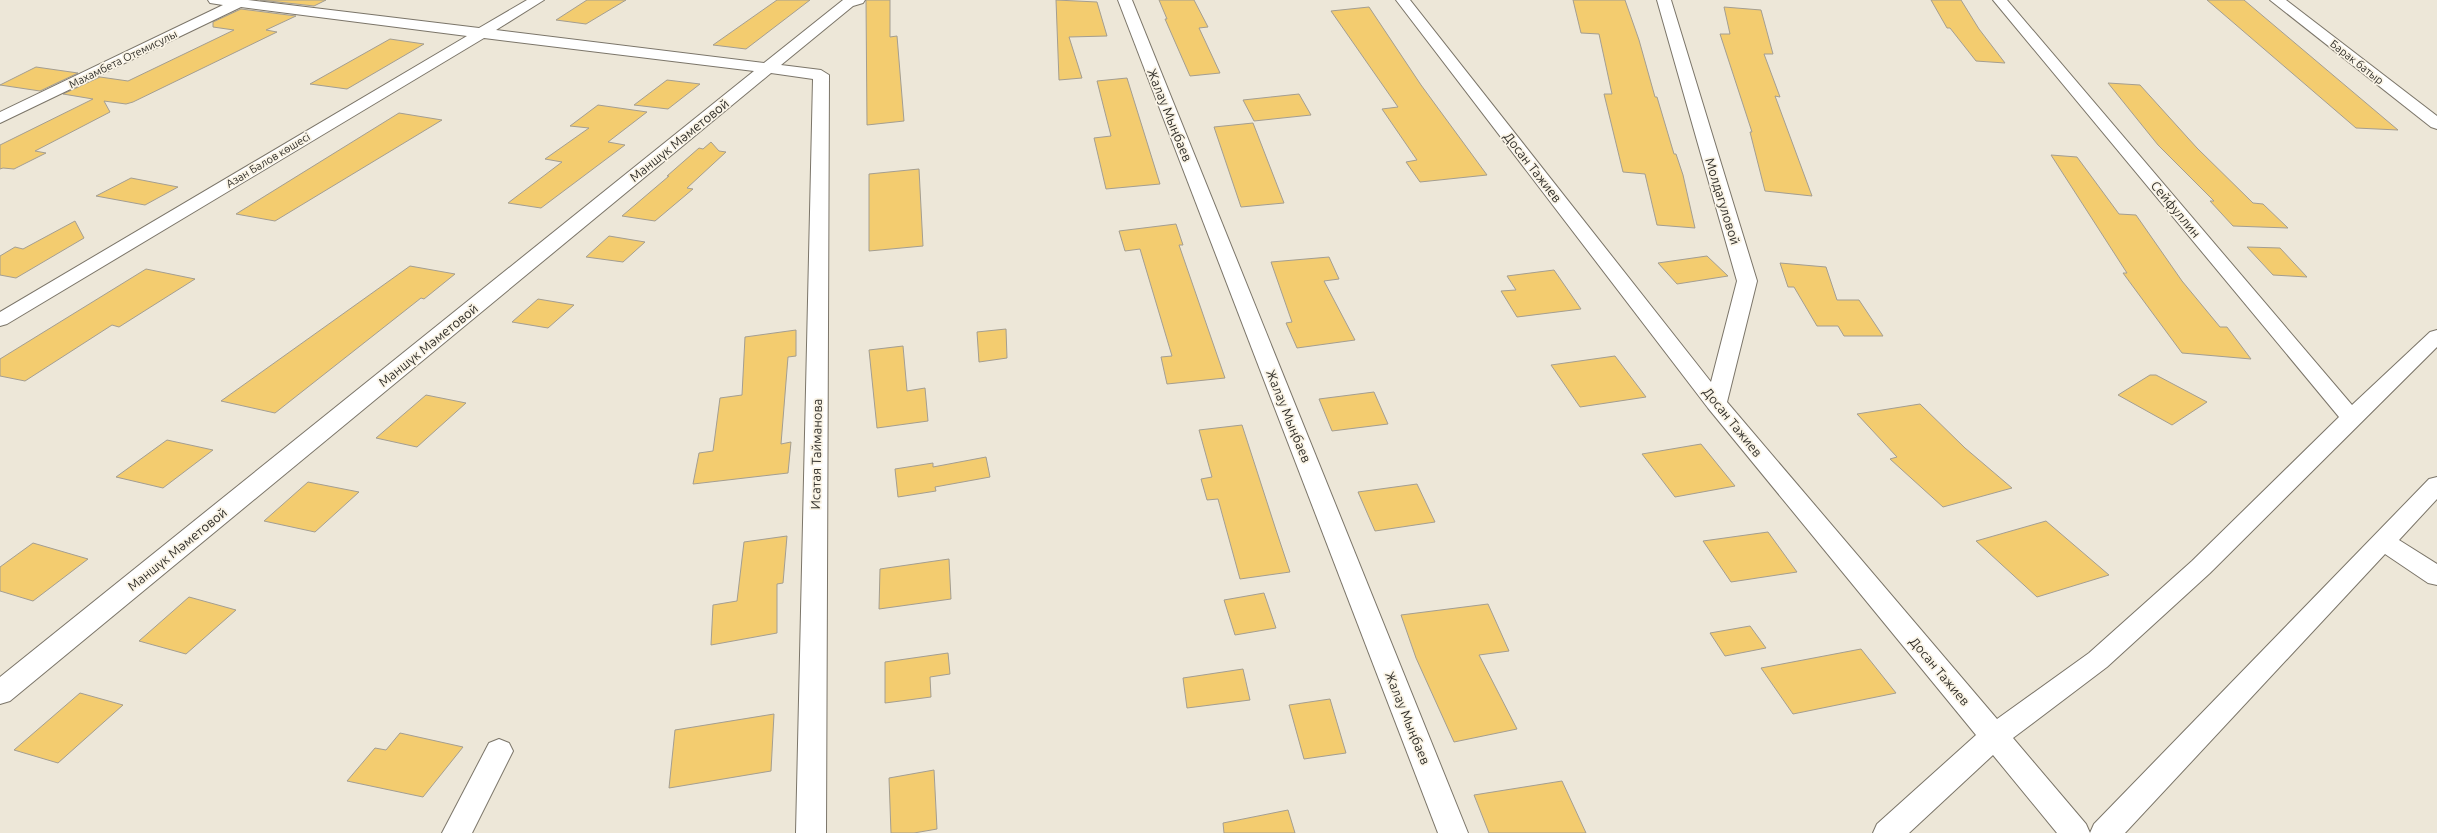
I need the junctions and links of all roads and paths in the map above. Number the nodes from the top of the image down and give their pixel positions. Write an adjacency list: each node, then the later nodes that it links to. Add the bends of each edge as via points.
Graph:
1 (216, 0): 9 (street)
2 (537, 0): 10 (street, Азан Балов көшесі)
3 (858, 0): 11 (street, Маншүк Мәметовой, via 848,3)
4 (1125, 0): 26 (street, Жалау Мыңбаев)
5 (1404, 0): 16 (street, Досан Тажиев)
6 (1664, 0): 16 (street, Молдагуловой, via 1747,281)
7 (2000, 0): 17 (street, Сейфуллин)
8 (2278, 0): 13 (street, Барак батыр)
9 (242, 2): 10 (street); 12 (street, Махамбета Отемисулы)
10 (481, 33): 11 (street); 14 (street, Азан Балов көшесі)
11 (767, 68): 21 (street, Маншүк Мәметовой); 25 (street, Исатая Тайманова, via 821,75)
12 (0, 118)
13 (2437, 124)
14 (0, 320)
15 (2437, 336): 17 (street)
16 (1716, 403): 22 (street, Досан Тажиев)
17 (2351, 418): 22 (street, via 2201,567 2098,660)
18 (2437, 485): 19 (street)
19 (2384, 542): 20 (street); 29 (street)
20 (2437, 576)
21 (0, 693)
22 (1994, 736): 27 (street); 28 (street, Досан Тажиев)
23 (499, 751): 24 (street)
24 (457, 833)
25 (812, 833)
26 (1453, 833)
27 (1888, 833)
28 (2075, 833)
29 (2105, 833)

